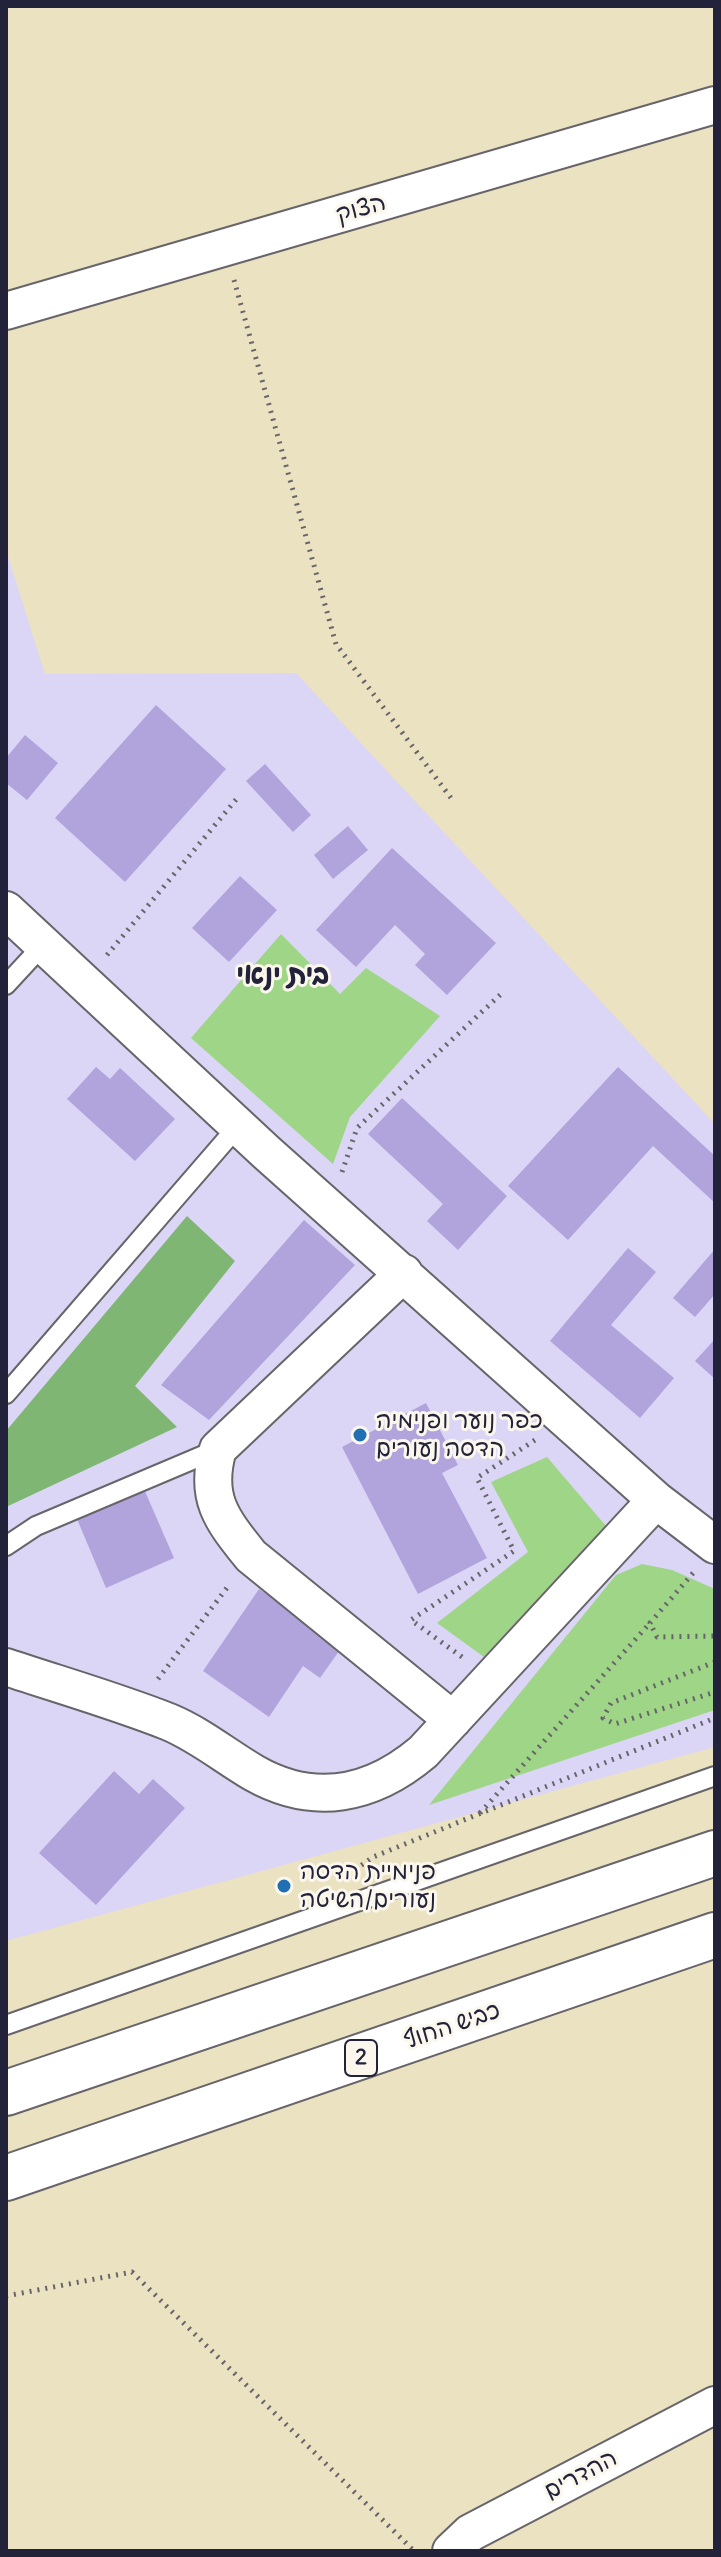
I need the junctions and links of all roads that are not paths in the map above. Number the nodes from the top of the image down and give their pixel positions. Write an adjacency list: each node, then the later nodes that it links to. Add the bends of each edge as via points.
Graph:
1 (715, 105): 2 (street, הצוק)
2 (6, 311)
3 (6, 910): 4 (street)
4 (43, 945): 5 (lane); 6 (street)
5 (6, 985)
6 (238, 1126): 7 (street); 8 (lane)
7 (404, 1273): 9 (street); 10 (street)
8 (6, 1394)
9 (218, 1449): 11 (lane, via 36,1526); 14 (street, via 210,1476 218,1506 251,1556)
10 (656, 1500): 12 (street); 14 (street)
11 (6, 1546)
12 (706, 1557)
13 (6, 1667): 14 (street, via 197,1735 280,1786 327,1793 367,1788 398,1773)
14 (453, 1720)
15 (715, 1776): 18 (lane)
16 (715, 1853): 19 (highway)
17 (715, 1935): 20 (highway, כביש החוף / 2)
18 (6, 2025)
19 (6, 2093)
20 (6, 2178)
21 (715, 2405): 22 (street, ההדרים, via 470,2533)
22 (451, 2551)

